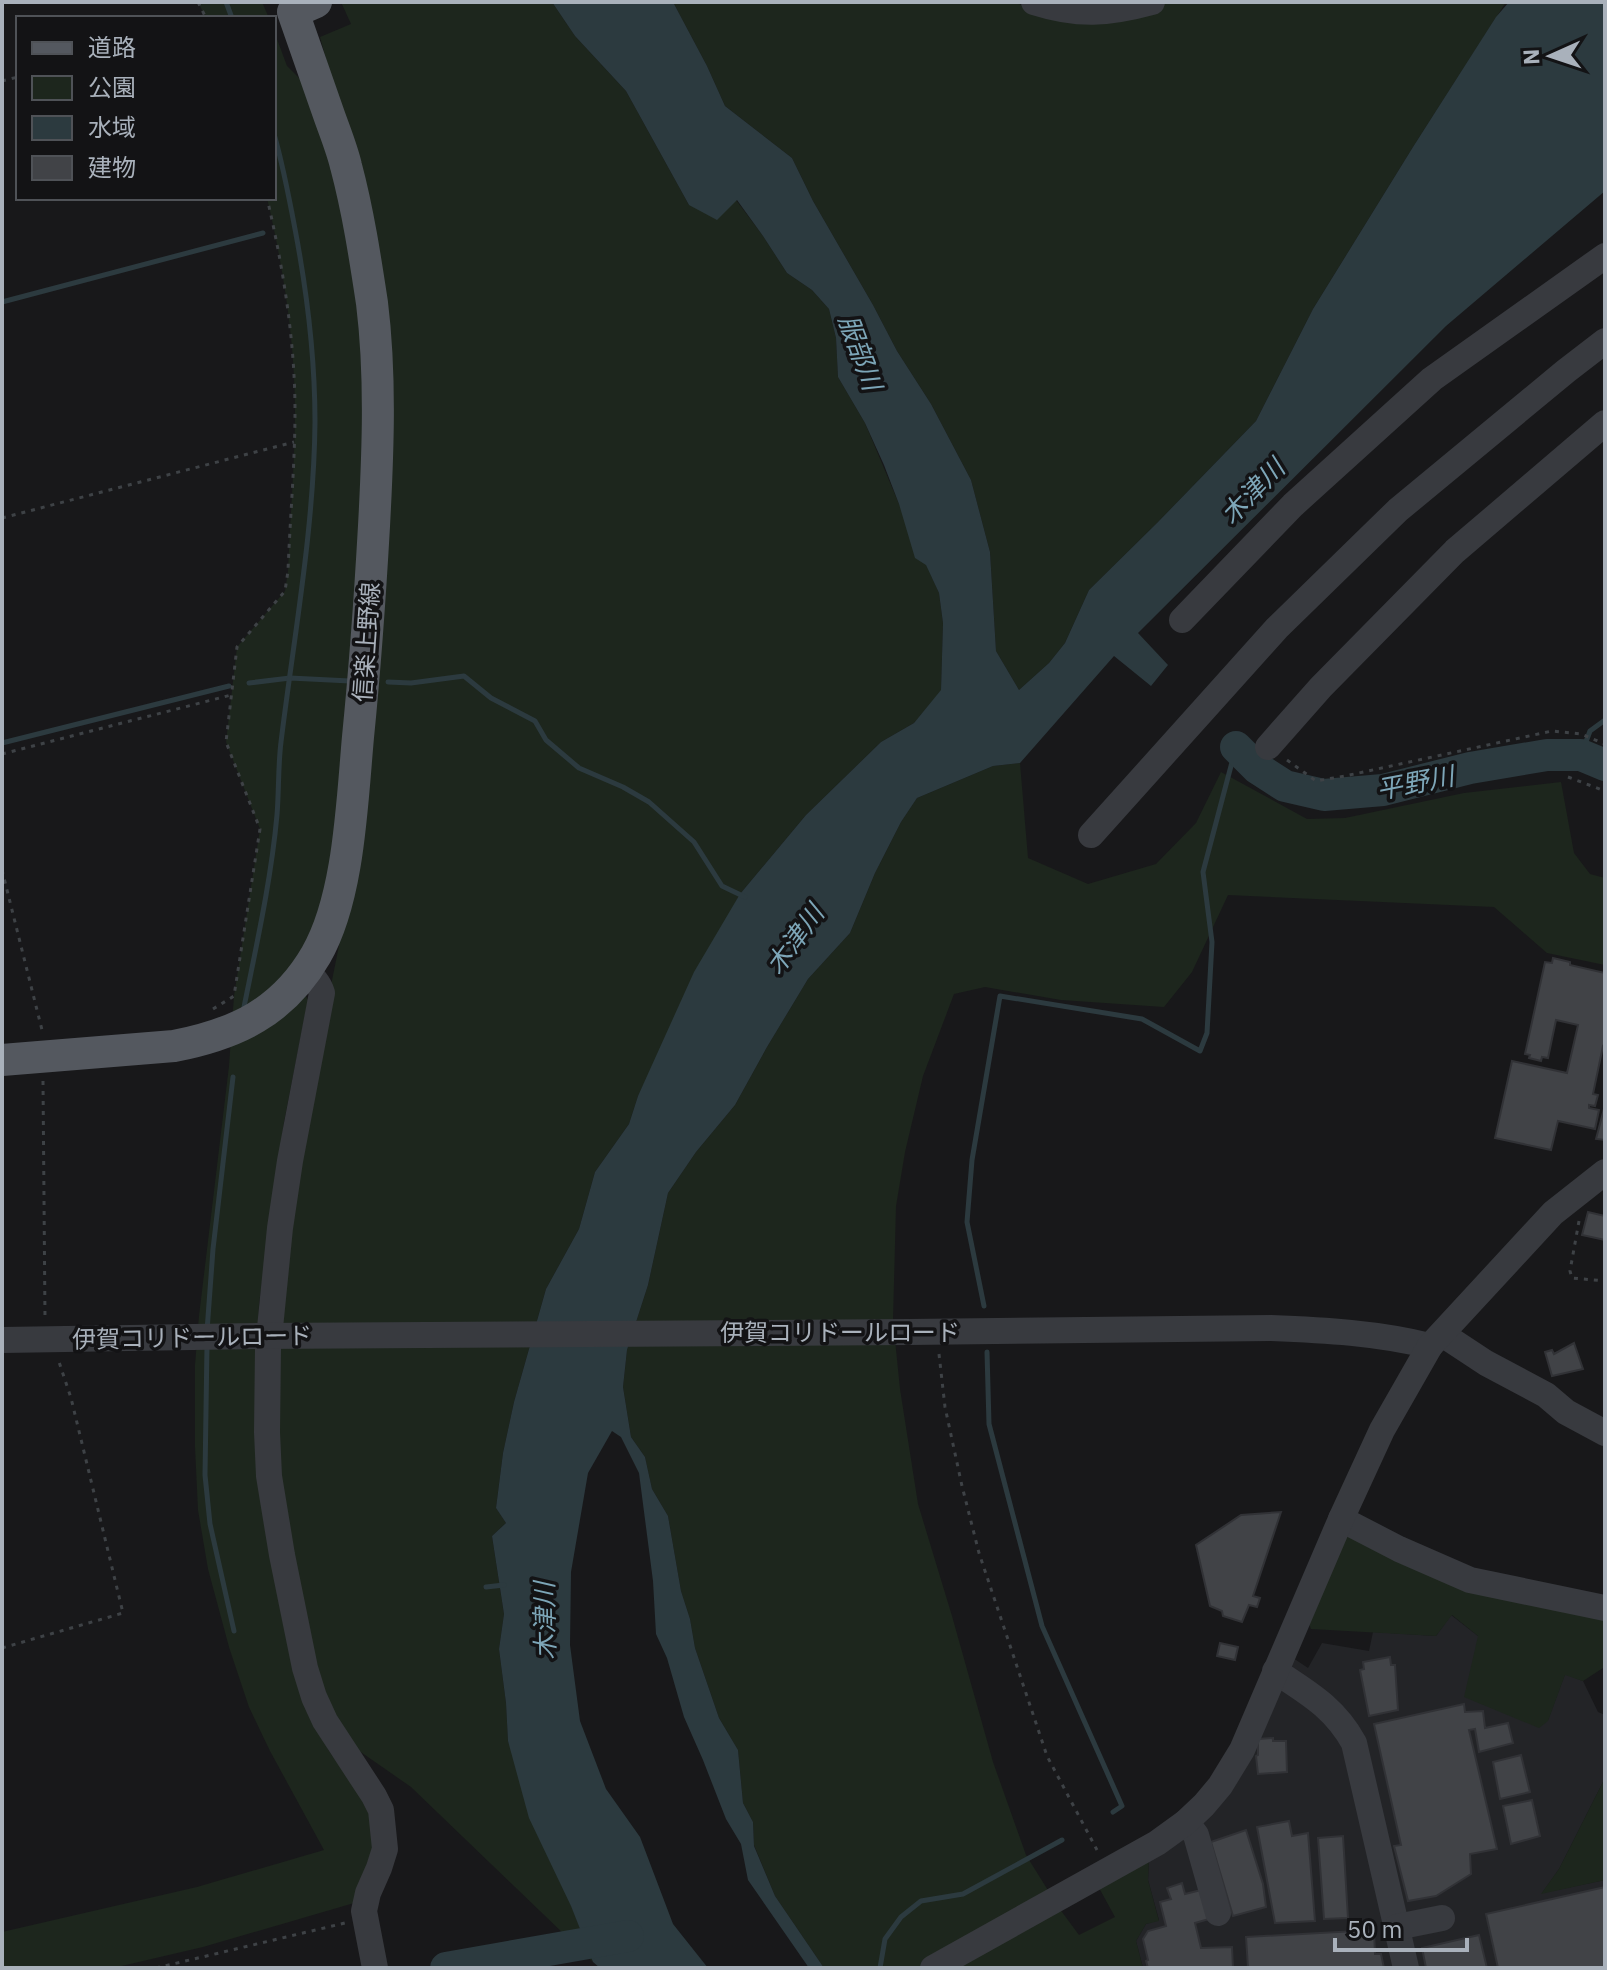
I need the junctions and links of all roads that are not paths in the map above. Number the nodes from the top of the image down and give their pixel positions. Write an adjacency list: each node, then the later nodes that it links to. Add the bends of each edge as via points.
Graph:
1 (1034, 2): 2 (street, via 1081,12 1119,11)
2 (1152, 2)
3 (299, 5): 10 (main road, 信楽上野線, via 358,221 372,304 378,425 366,652 347,841 333,914)
4 (1605, 256): 7 (street, via 1432,379 1293,505)
5 (1605, 341): 9 (street, via 1398,510 1277,628)
6 (1605, 423): 8 (street, via 1455,551)
7 (1182, 620)
8 (1268, 747)
9 (1091, 835)
10 (305, 971): 11 (main road, 信楽上野線, via 286,996 255,1019 198,1042); 23 (street, via 322,993 280,1228 268,1348 269,1476 314,1697 381,1810 385,1849 364,1911)
11 (2, 1060)
12 (1605, 1172): 14 (street, via 1553,1213)
13 (2, 1340): 14 (street, 伊賀コリドールロード, bridge, via 1271,1328)
14 (1436, 1340): 15 (street, via 1546,1395); 16 (street, via 1382,1430)
15 (1605, 1433)
16 (1341, 1519): 17 (street, via 1470,1580); 18 (street)
17 (1605, 1608)
18 (1275, 1671): 19 (street, via 1242,1750 1220,1786 1220,1805); 22 (street, via 1326,1706 1354,1743)
19 (1186, 1822): 20 (street, via 1196,1835); 24 (street)
20 (1218, 1913)
21 (1442, 1918): 22 (street)
22 (1397, 1927): 25 (street)
23 (375, 1968)
24 (933, 1968)
25 (1406, 1968)

